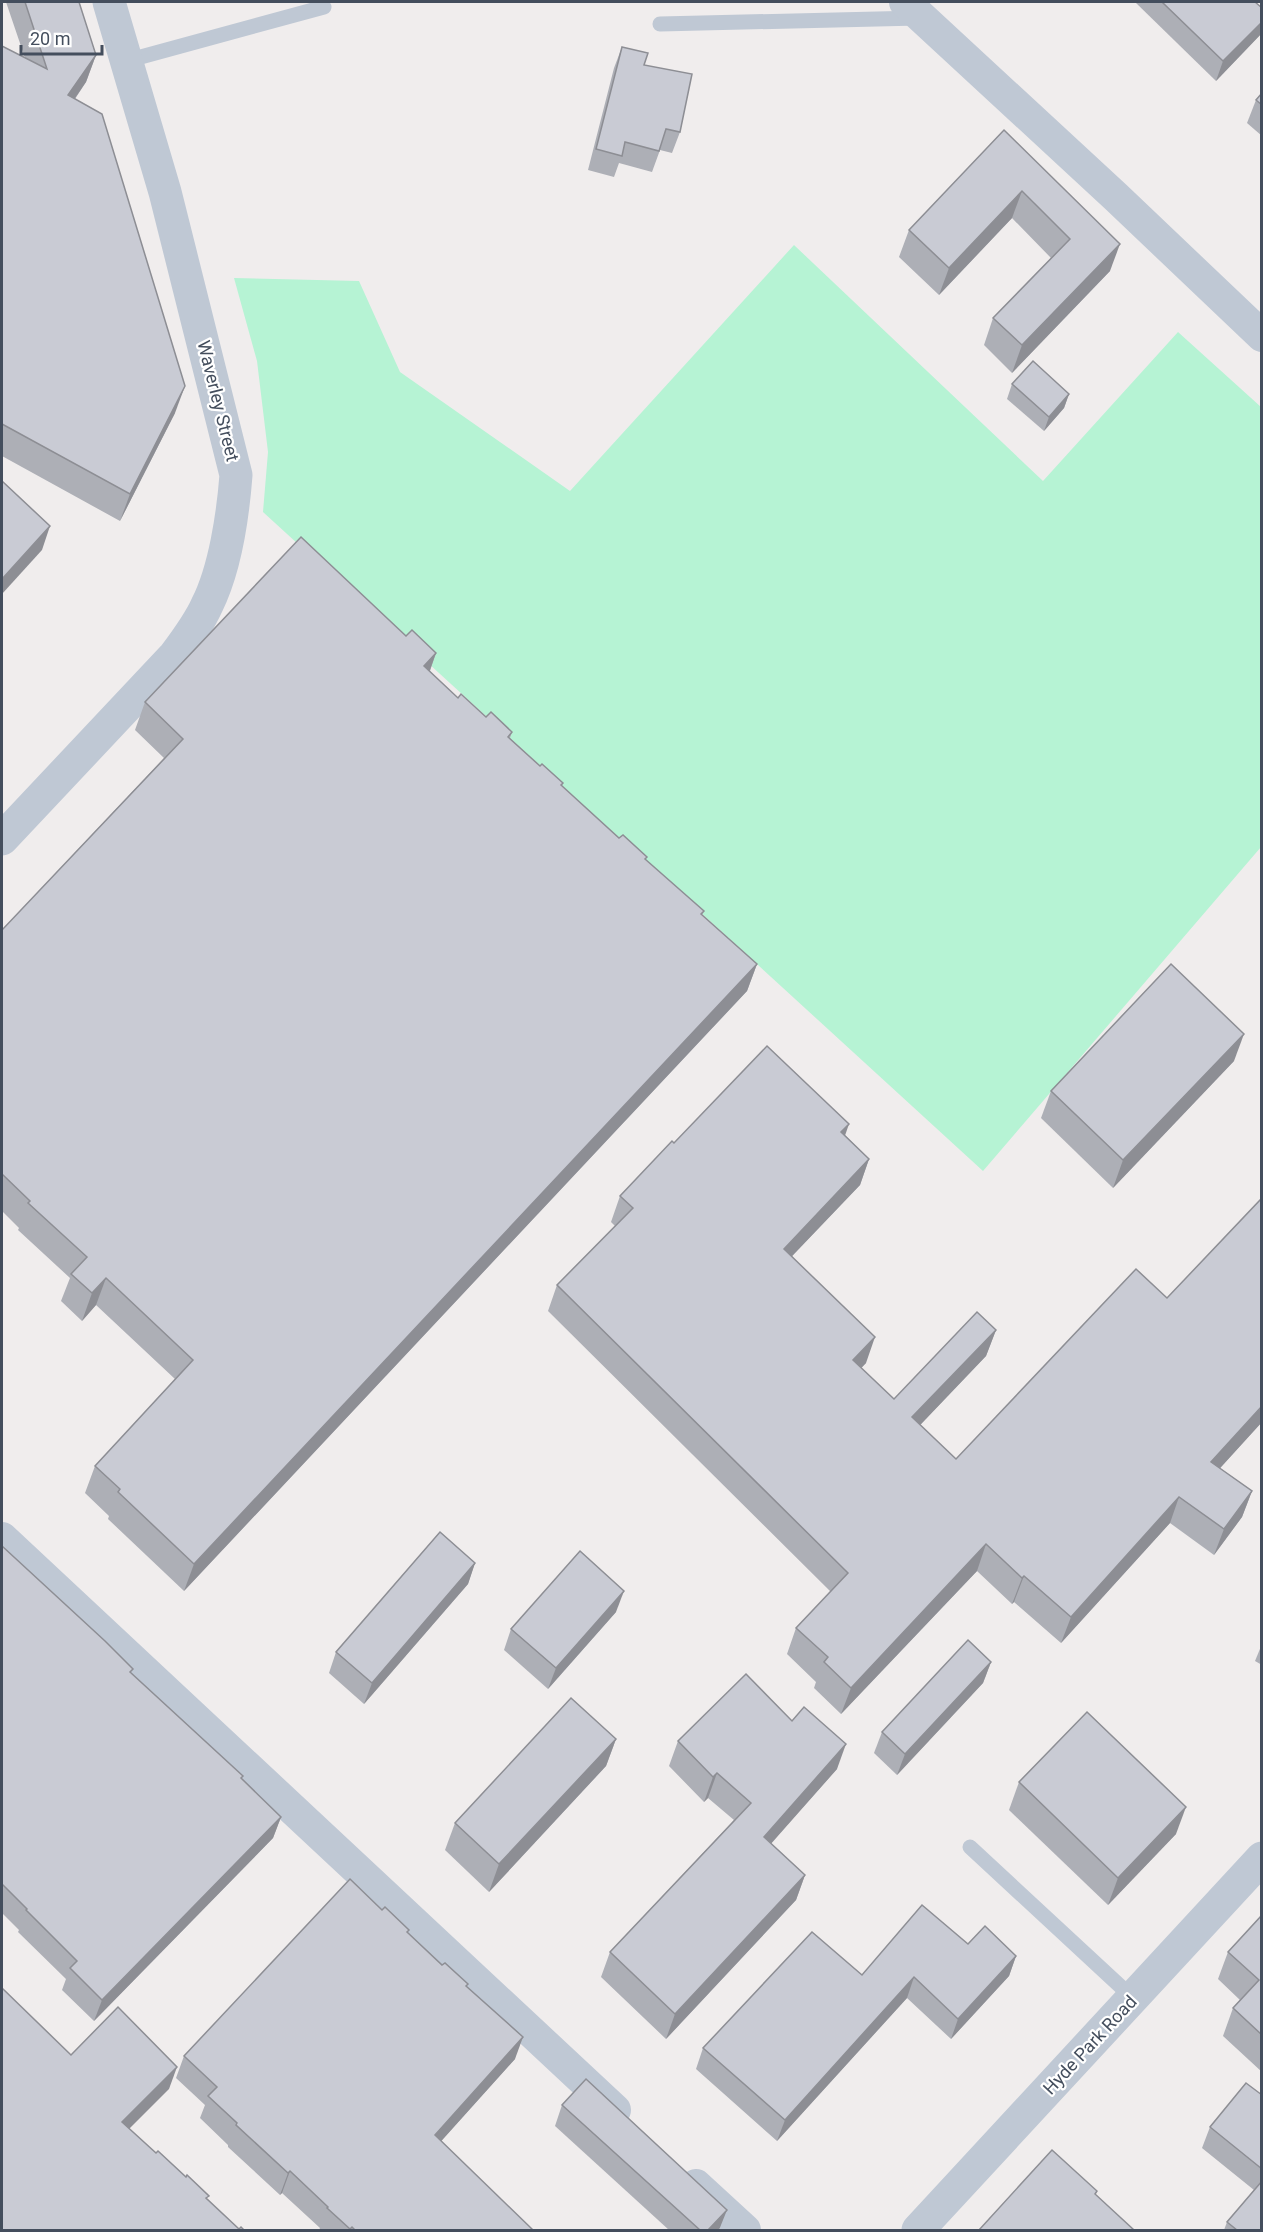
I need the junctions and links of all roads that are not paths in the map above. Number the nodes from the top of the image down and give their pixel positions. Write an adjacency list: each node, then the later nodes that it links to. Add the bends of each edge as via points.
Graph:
1 (109, 2): 5 (street, Waverley Street)
2 (324, 7): 5 (lane)
3 (914, 10): 4 (lane); 6 (street)
4 (660, 24)
5 (126, 61): 7 (street, Waverley Street, via 165,192 236,475 233,507 217,579 192,632 175,655)
6 (1262, 336)
7 (2, 839)
8 (2, 1538): 12 (street)
9 (970, 1847): 11 (lane)
10 (1262, 1858): 11 (street, Hyde Park Road)
11 (1133, 1998): 15 (street, Hyde Park Road)
12 (640, 2133)
13 (675, 2165): 14 (street)
14 (745, 2230)
15 (918, 2230)

